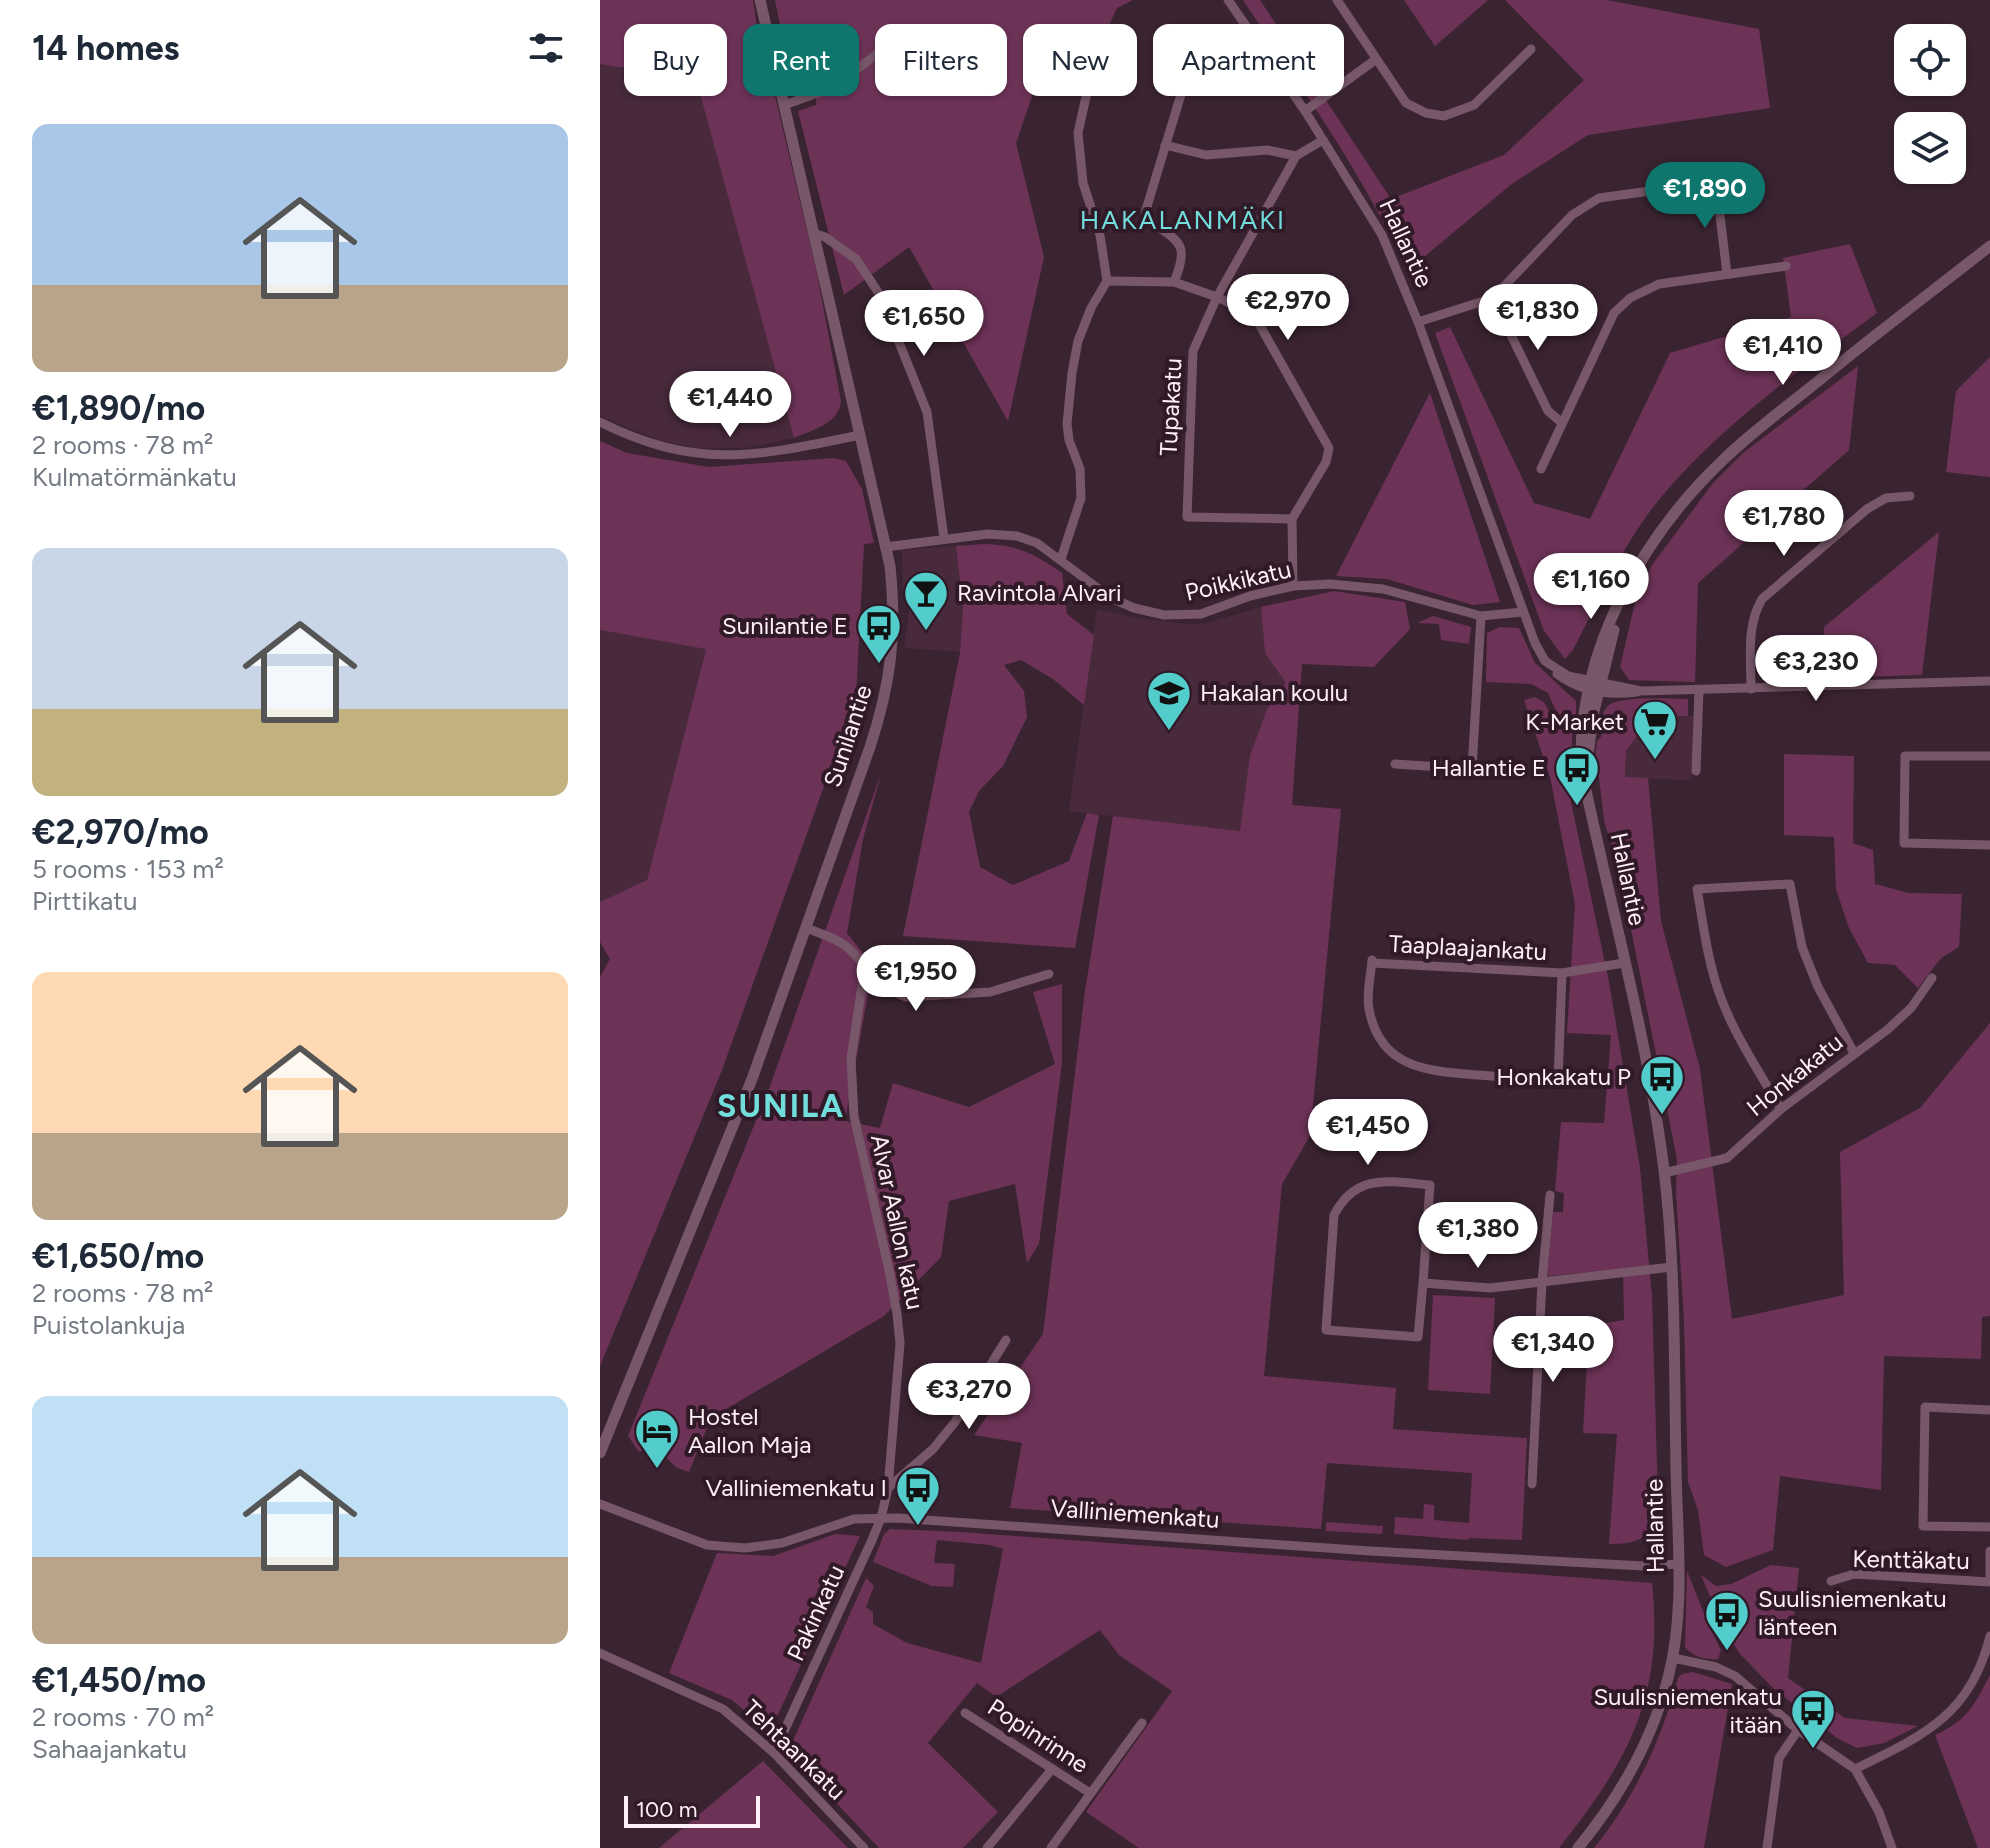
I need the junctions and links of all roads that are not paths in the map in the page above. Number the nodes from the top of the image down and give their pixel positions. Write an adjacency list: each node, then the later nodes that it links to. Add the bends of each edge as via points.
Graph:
1 (760, 0): 9 (street, Sunilantie)
2 (1228, 0): 10 (street, Hallantie)
3 (1337, 0): 6 (street)
4 (1531, 49): 6 (street, via 1474,105 1444,116 1406,103)
5 (875, 56): 9 (street, via 826,90)
6 (1375, 60): 10 (street)
7 (1086, 96): 18 (street, via 1078,133 1083,183 1100,235)
8 (1180, 96): 12 (street)
9 (784, 105): 14 (street, Sunilantie)
10 (1305, 111): 11 (street, Hallantie)
11 (1323, 140): 13 (street); 22 (street, Hallantie, via 1382,235)
12 (1165, 145): 13 (street, via 1206,155 1267,150); 19 (street, via 1145,213 1184,252)
13 (1296, 156): 20 (street, Tupakatu)
14 (813, 233): 25 (street, Sunilantie); 29 (street, via 856,259 880,295 927,412)
15 (1990, 246): 36 (street, Hallantie, via 1725,458 1676,512 1631,579)
16 (1786, 266): 17 (street)
17 (1727, 274): 21 (street, via 1716,182 1702,183 1599,198 1572,215); 24 (street, via 1659,284 1630,298 1614,313)
18 (1107, 281): 19 (street); 31 (street, via 1078,341 1072,373 1067,424 1080,469 1081,498)
19 (1174, 282): 20 (street)
20 (1217, 297): 28 (street, via 1254,315 1329,448); 28 (street, Tupakatu, via 1193,351 1187,517)
21 (1493, 298): 22 (street); 24 (street, via 1548,411)
22 (1418, 322): 33 (street, Hallantie)
23 (600, 422): 25 (street, via 657,446 728,456)
24 (1561, 422): 26 (street)
25 (860, 435): 30 (street, Sunilantie)
26 (1541, 469)
27 (1910, 496): 37 (street, via 1886,498 1867,509 1762,599 1753,613)
28 (1292, 519): 32 (street)
29 (944, 538): 30 (street, Poikkikatu); 31 (street, Poikkikatu, via 1017,536)
30 (885, 547): 43 (street, Sunilantie, via 894,603 887,689)
31 (1061, 559): 32 (street, Poikkikatu, via 1111,598 1164,615 1201,614)
32 (1293, 586): 34 (street, Poikkikatu, via 1383,589)
33 (1523, 612): 34 (street, Poikkikatu); 36 (street, Hallantie, via 1545,661)
34 (1481, 616): 40 (street, via 1472,769)
35 (1990, 681): 37 (street)
36 (1595, 687): 38 (street); 44 (street, Hallantie, via 1587,795)
37 (1751, 689): 38 (street)
38 (1699, 690): 41 (street)
39 (1990, 756): 42 (street, via 1905,756 1904,843)
40 (1395, 764)
41 (1696, 771)
42 (1990, 845)
43 (806, 928): 45 (street, via 845,945); 58 (street, Sunilantie, via 752,1079)
44 (1624, 963): 46 (street, Taaplaajankatu); 51 (street, Hallantie)
45 (865, 966): 47 (street, via 893,993 906,997 990,992); 60 (street, Alvar Aallon katu, via 851,1059 854,1116 900,1343)
46 (1562, 973): 46 (street, Taaplaajankatu, via 1372,962 1368,1007 1378,1035 1392,1054 1410,1065 1432,1072 1558,1081)
47 (1049, 974)
48 (1932, 978): 49 (street, Honkakatu, via 1911,1008)
49 (1854, 1053): 50 (street, Honkakatu); 50 (street, via 1802,947 1790,884 1697,889 1712,971 1725,1008)
50 (1781, 1109): 51 (street, Honkakatu, via 1727,1158)
51 (1664, 1173): 53 (street, Hallantie)
52 (1550, 1195): 54 (street)
53 (1672, 1267): 54 (street); 65 (street, Hallantie)
54 (1542, 1282): 55 (street, via 1490,1288); 59 (street)
55 (1423, 1283): 55 (street, via 1430,1185 1383,1180 1343,1199 1334,1215 1326,1330 1418,1337)
56 (1006, 1340): 60 (street, via 955,1422)
57 (1990, 1410): 63 (street, via 1925,1407 1923,1526)
58 (600, 1453)
59 (1532, 1484)
60 (888, 1488): 62 (street, Pakinkatu)
61 (600, 1504): 62 (street, Valliniemenkatu, via 707,1545 745,1548 782,1543 854,1519)
62 (881, 1518): 65 (street, Valliniemenkatu, via 1370,1551); 74 (street, Pakinkatu)
63 (1990, 1527)
64 (1990, 1551): 66 (street)
65 (1678, 1564): 70 (street, Hallantie)
66 (1990, 1579): 67 (street, Kenttäkatu, via 1854,1574)
67 (1831, 1581)
68 (1990, 1636): 76 (street, via 1976,1679 1948,1715)
69 (600, 1653): 74 (street, Tehtaankatu, via 723,1709)
70 (1673, 1658): 73 (street, via 1735,1676); 81 (street, Hallantie, via 1638,1758)
71 (965, 1713): 75 (street, Popinrinne)
72 (1142, 1723): 77 (street)
73 (1798, 1730): 76 (street); 82 (street, via 1779,1758)
74 (774, 1753): 78 (street, Tehtaankatu)
75 (1052, 1769): 77 (street, Popinrinne); 79 (street)
76 (1855, 1769): 83 (street)
77 (1090, 1793): 80 (street)
78 (864, 1848)
79 (987, 1848)
80 (1051, 1848)
81 (1578, 1848)
82 (1767, 1848)
83 (1892, 1848)

